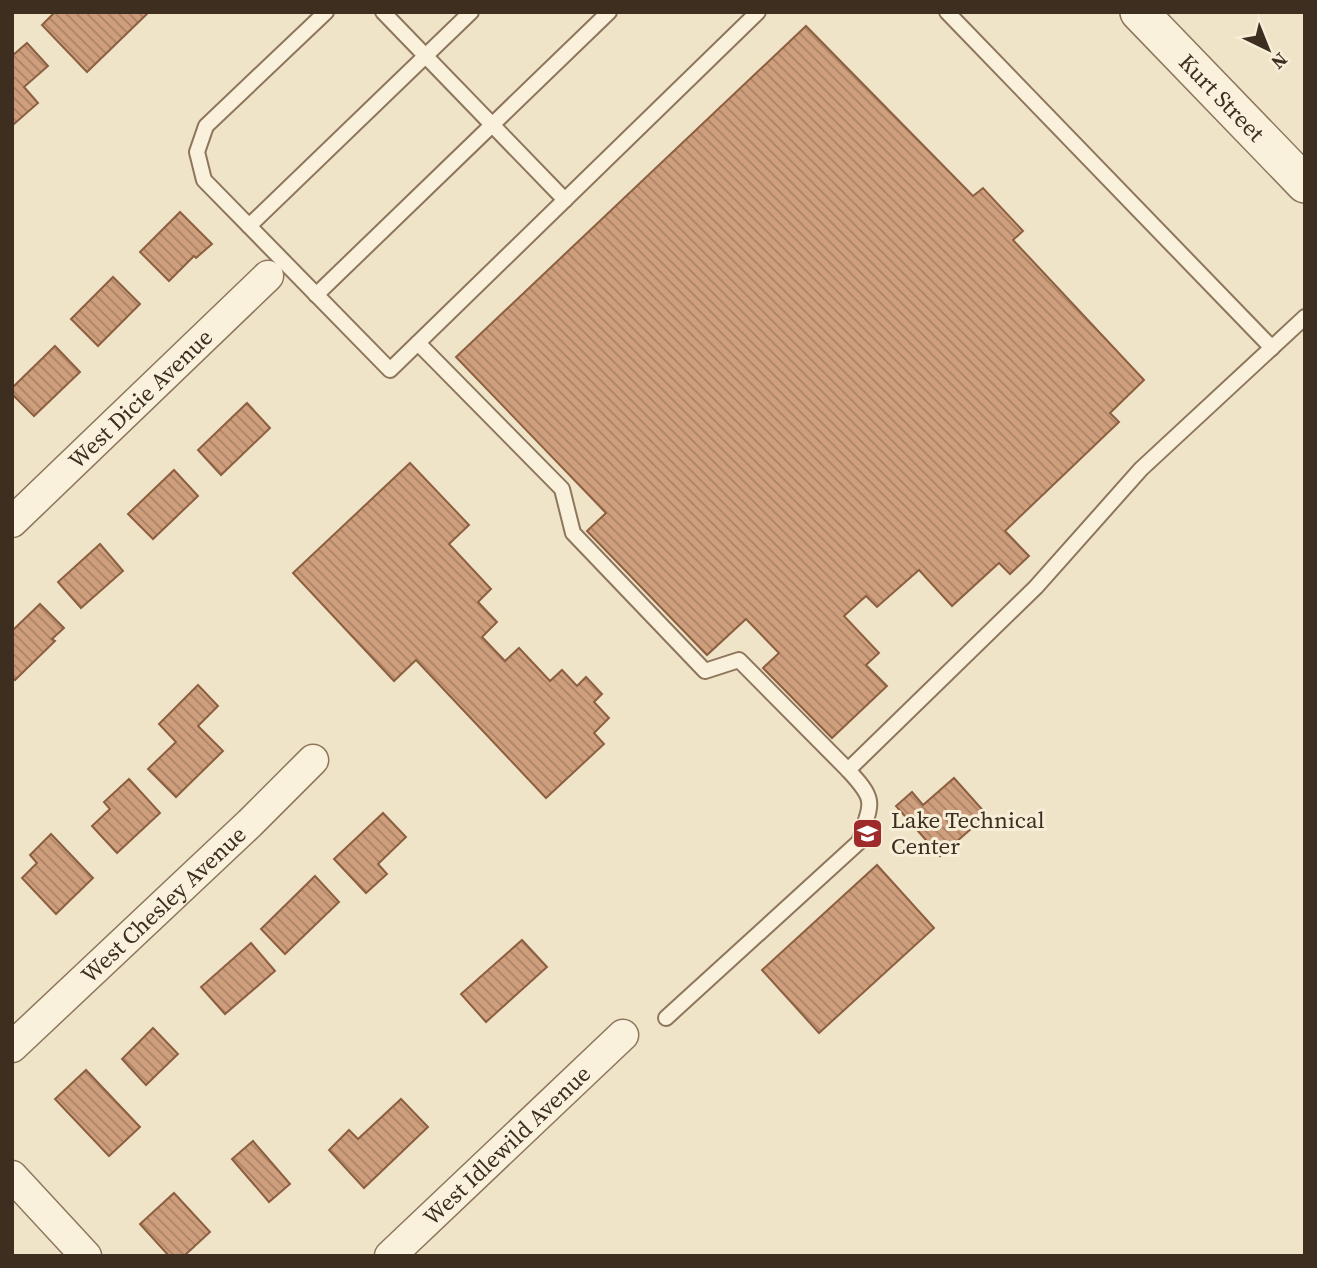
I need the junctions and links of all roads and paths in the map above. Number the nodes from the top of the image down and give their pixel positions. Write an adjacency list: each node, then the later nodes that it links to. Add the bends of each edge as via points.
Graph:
1 (326, 12): 12 (lane, via 206,126 197,152 204,180)
2 (383, 12): 8 (lane)
3 (471, 12): 8 (lane)
4 (608, 12): 9 (lane)
5 (758, 12): 11 (lane)
6 (947, 12): 17 (lane)
7 (1139, 12): 10 (street, Kurt Street)
8 (425, 57): 9 (lane); 12 (lane)
9 (492, 125): 11 (lane); 14 (lane)
10 (1305, 184)
11 (565, 200): 16 (lane)
12 (249, 226): 14 (lane)
13 (268, 276): 18 (street, West Dicie Avenue)
14 (316, 295): 16 (lane, via 390,370)
15 (1305, 317): 17 (lane)
16 (418, 343): 20 (lane, via 562,489 573,533 705,671 739,660)
17 (1272, 348): 20 (lane, via 1141,469 1036,587)
18 (12, 522)
19 (313, 760): 23 (street, West Chesley Avenue)
20 (848, 770): 21 (lane, via 867,790 871,804 859,842)
21 (666, 1018)
22 (623, 1035): 26 (street, West Idlewild Avenue)
23 (12, 1047)
24 (12, 1175): 25 (street)
25 (86, 1256)
26 (390, 1256)

